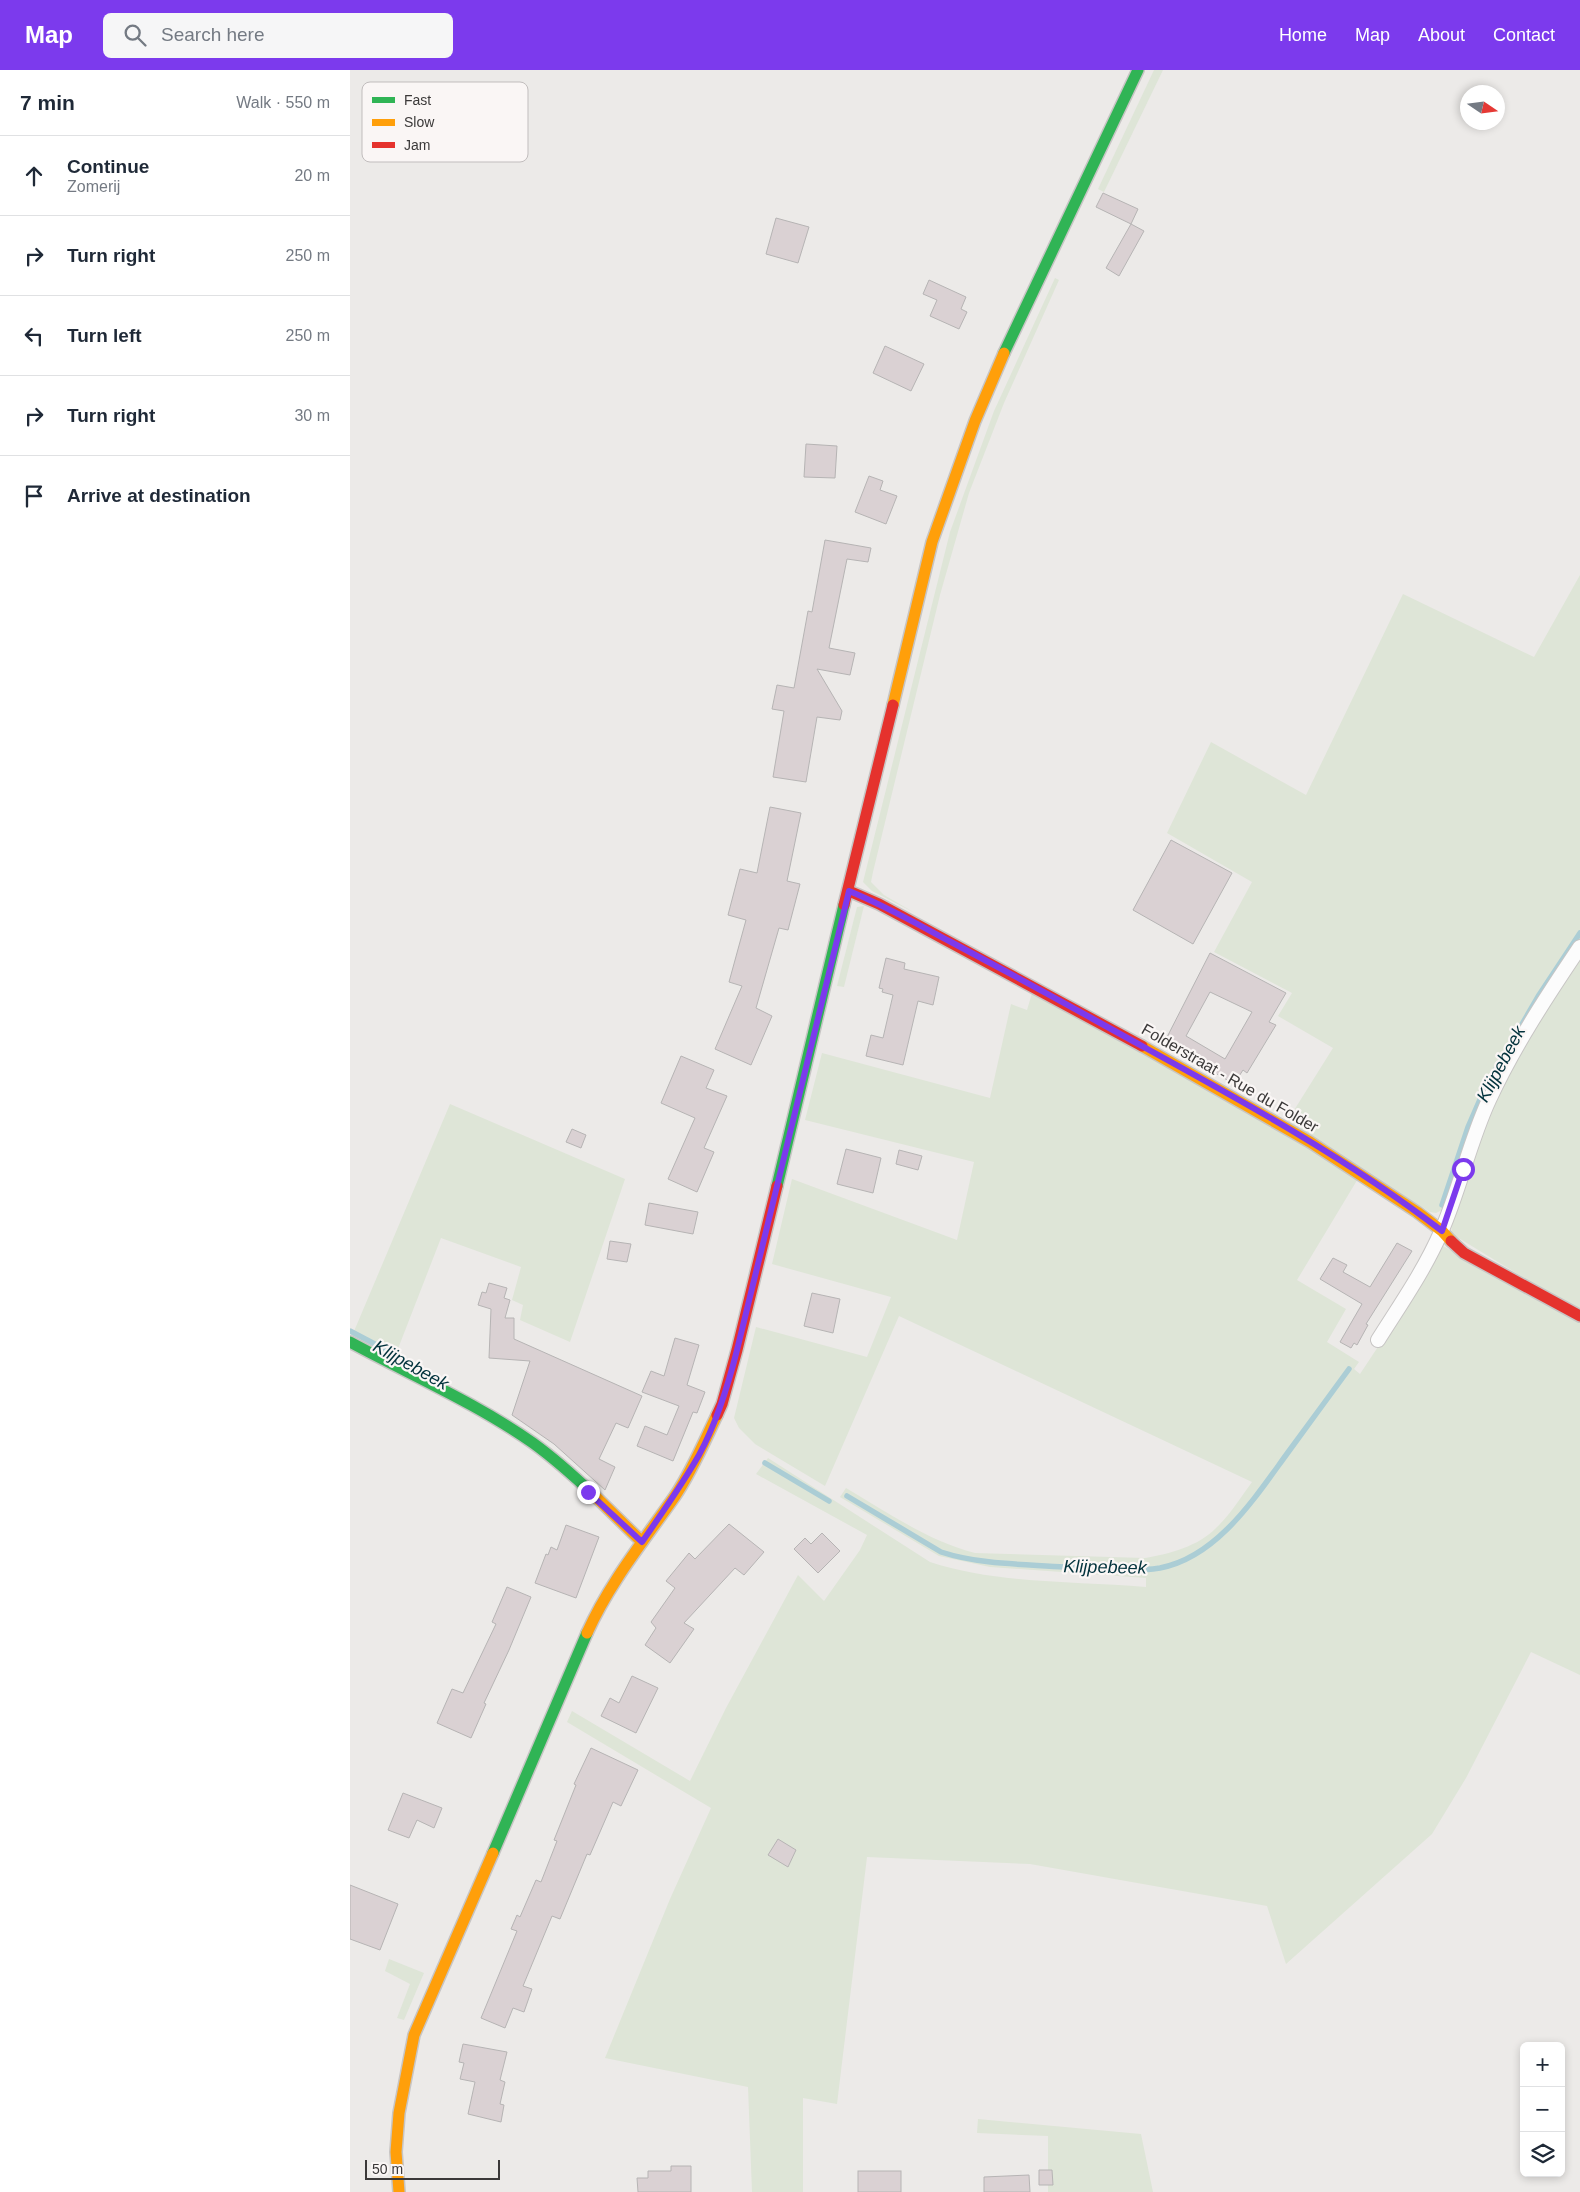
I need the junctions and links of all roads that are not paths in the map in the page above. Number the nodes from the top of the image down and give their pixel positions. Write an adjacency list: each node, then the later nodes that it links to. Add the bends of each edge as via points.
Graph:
1 (1138, 70): 2 (street, via 1006,349 945,500)
2 (849, 891): 4 (street, Folderstraat - Rue du Folder, via 990,963 1204,1080 1310,1142); 8 (street, via 729,1382 700,1454)
3 (1580, 947): 4 (street, via 1496,1085 1480,1121)
4 (1442, 1231): 5 (street, Folderstraat - Rue du Folder, via 1464,1253); 6 (street)
5 (1580, 1316)
6 (1378, 1340)
7 (350, 1342): 8 (street, via 487,1415 532,1443)
8 (642, 1542): 9 (street, via 616,1577 596,1613 414,2035 396,2129)
9 (399, 2192)

